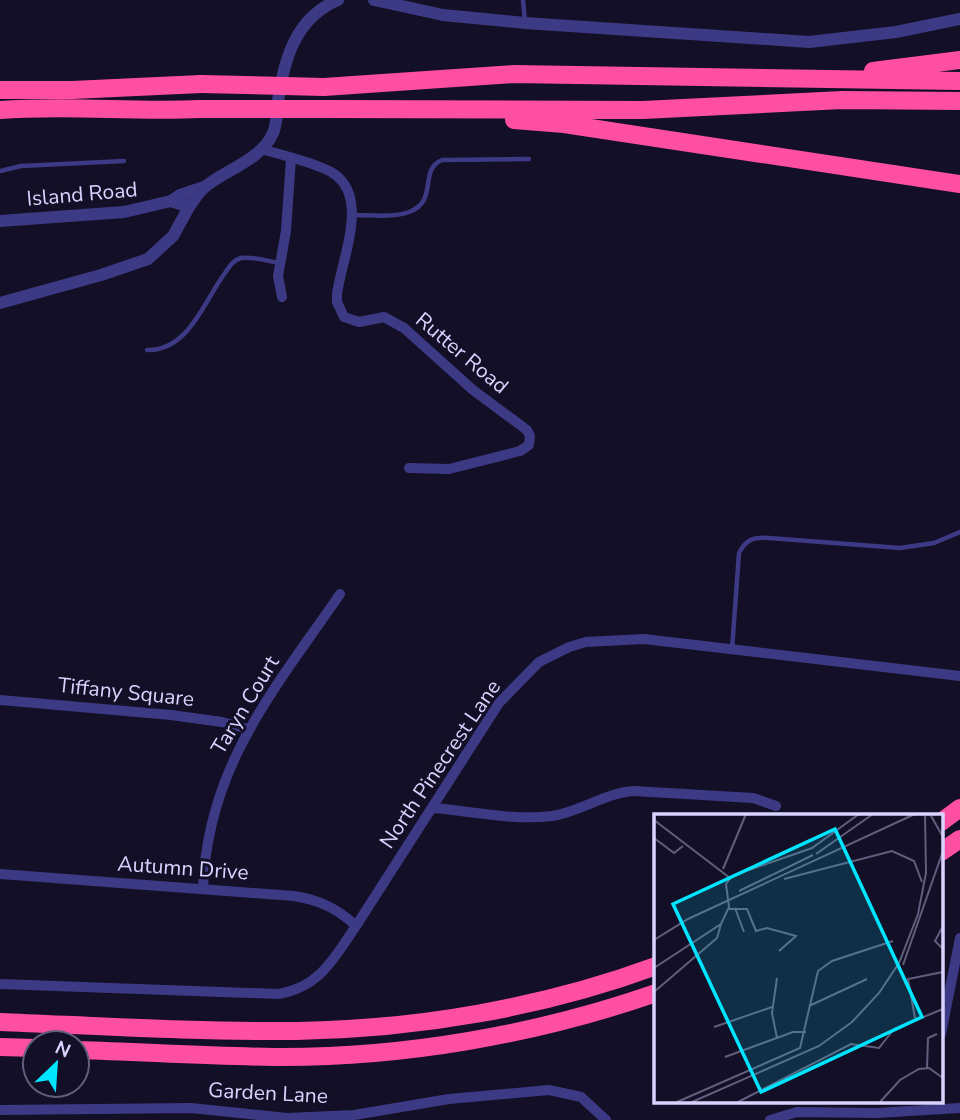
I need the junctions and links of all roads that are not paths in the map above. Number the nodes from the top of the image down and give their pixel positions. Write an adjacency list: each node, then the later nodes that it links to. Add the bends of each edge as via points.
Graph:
1 (336, 0): 13 (street, via 304,23 294,39 283,67 274,130)
2 (374, 0): 5 (street, via 443,15)
3 (523, 0): 5 (lane)
4 (960, 19): 5 (street, via 809,42)
5 (525, 23)
6 (960, 60): 7 (highway)
7 (810, 79): 8 (highway); 9 (highway, bridge, via 514,74 324,87 201,84)
8 (960, 81)
9 (0, 90)
10 (960, 101): 12 (highway, via 842,100 643,110)
11 (0, 110): 12 (highway, bridge)
12 (406, 110): 18 (highway, via 564,124)
13 (261, 149): 14 (street, Rutter Road); 19 (street)
14 (291, 158): 22 (street, Rutter Road, via 326,169 342,181 352,200); 24 (street)
15 (529, 159): 22 (lane, via 442,160 432,166 428,191 417,208 401,214)
16 (124, 161): 17 (lane)
17 (0, 171)
18 (960, 184)
19 (204, 187): 20 (street, Island Road); 21 (street)
20 (171, 201): 21 (street); 23 (street, Island Road, via 124,212)
21 (189, 207): 26 (street, via 173,236 148,259)
22 (352, 215): 28 (street, Rutter Road, via 337,293 344,317 359,322 384,317 404,328 530,436 529,445 520,451 449,469)
23 (0, 221)
24 (279, 262): 25 (street); 27 (lane, via 236,260 177,342)
25 (282, 297)
26 (0, 303)
27 (147, 350)
28 (409, 468)
29 (960, 532): 31 (lane, via 934,543 900,548 748,540 739,553)
30 (340, 594): 34 (street, Taryn Court)
31 (732, 649): 32 (street, North Pinecrest Lane); 36 (street, North Pinecrest Lane, via 615,640 586,642 554,654 539,662 499,703)
32 (960, 676)
33 (0, 700): 34 (street, Tiffany Square, via 171,715)
34 (248, 729): 42 (street, Taryn Court, via 213,812)
35 (776, 806): 36 (street, via 740,797 634,791 541,817)
36 (433, 807): 43 (street, North Pinecrest Lane)
37 (960, 808): 38 (highway)
38 (942, 821)
39 (960, 839): 40 (highway)
40 (942, 851)
41 (0, 874): 42 (street, Autumn Drive)
42 (203, 889): 43 (street, Autumn Drive, via 310,898 342,913)
43 (356, 926): 46 (street, North Pinecrest Lane, via 318,978 279,994)
44 (960, 938): 49 (street)
45 (654, 967): 48 (highway, via 502,1008 339,1029 214,1030)
46 (0, 984)
47 (654, 994): 52 (highway, via 494,1036 362,1053 274,1057)
48 (0, 1022)
49 (942, 1029)
50 (0, 1047): 51 (highway)
51 (21, 1048)
52 (91, 1050)
53 (926, 1105): 54 (street); 57 (street, via 876,1113 797,1111)
54 (960, 1108)
55 (0, 1110): 56 (street, Garden Lane, via 191,1108 314,1117 549,1090 581,1097)
56 (606, 1120)
57 (770, 1120)

